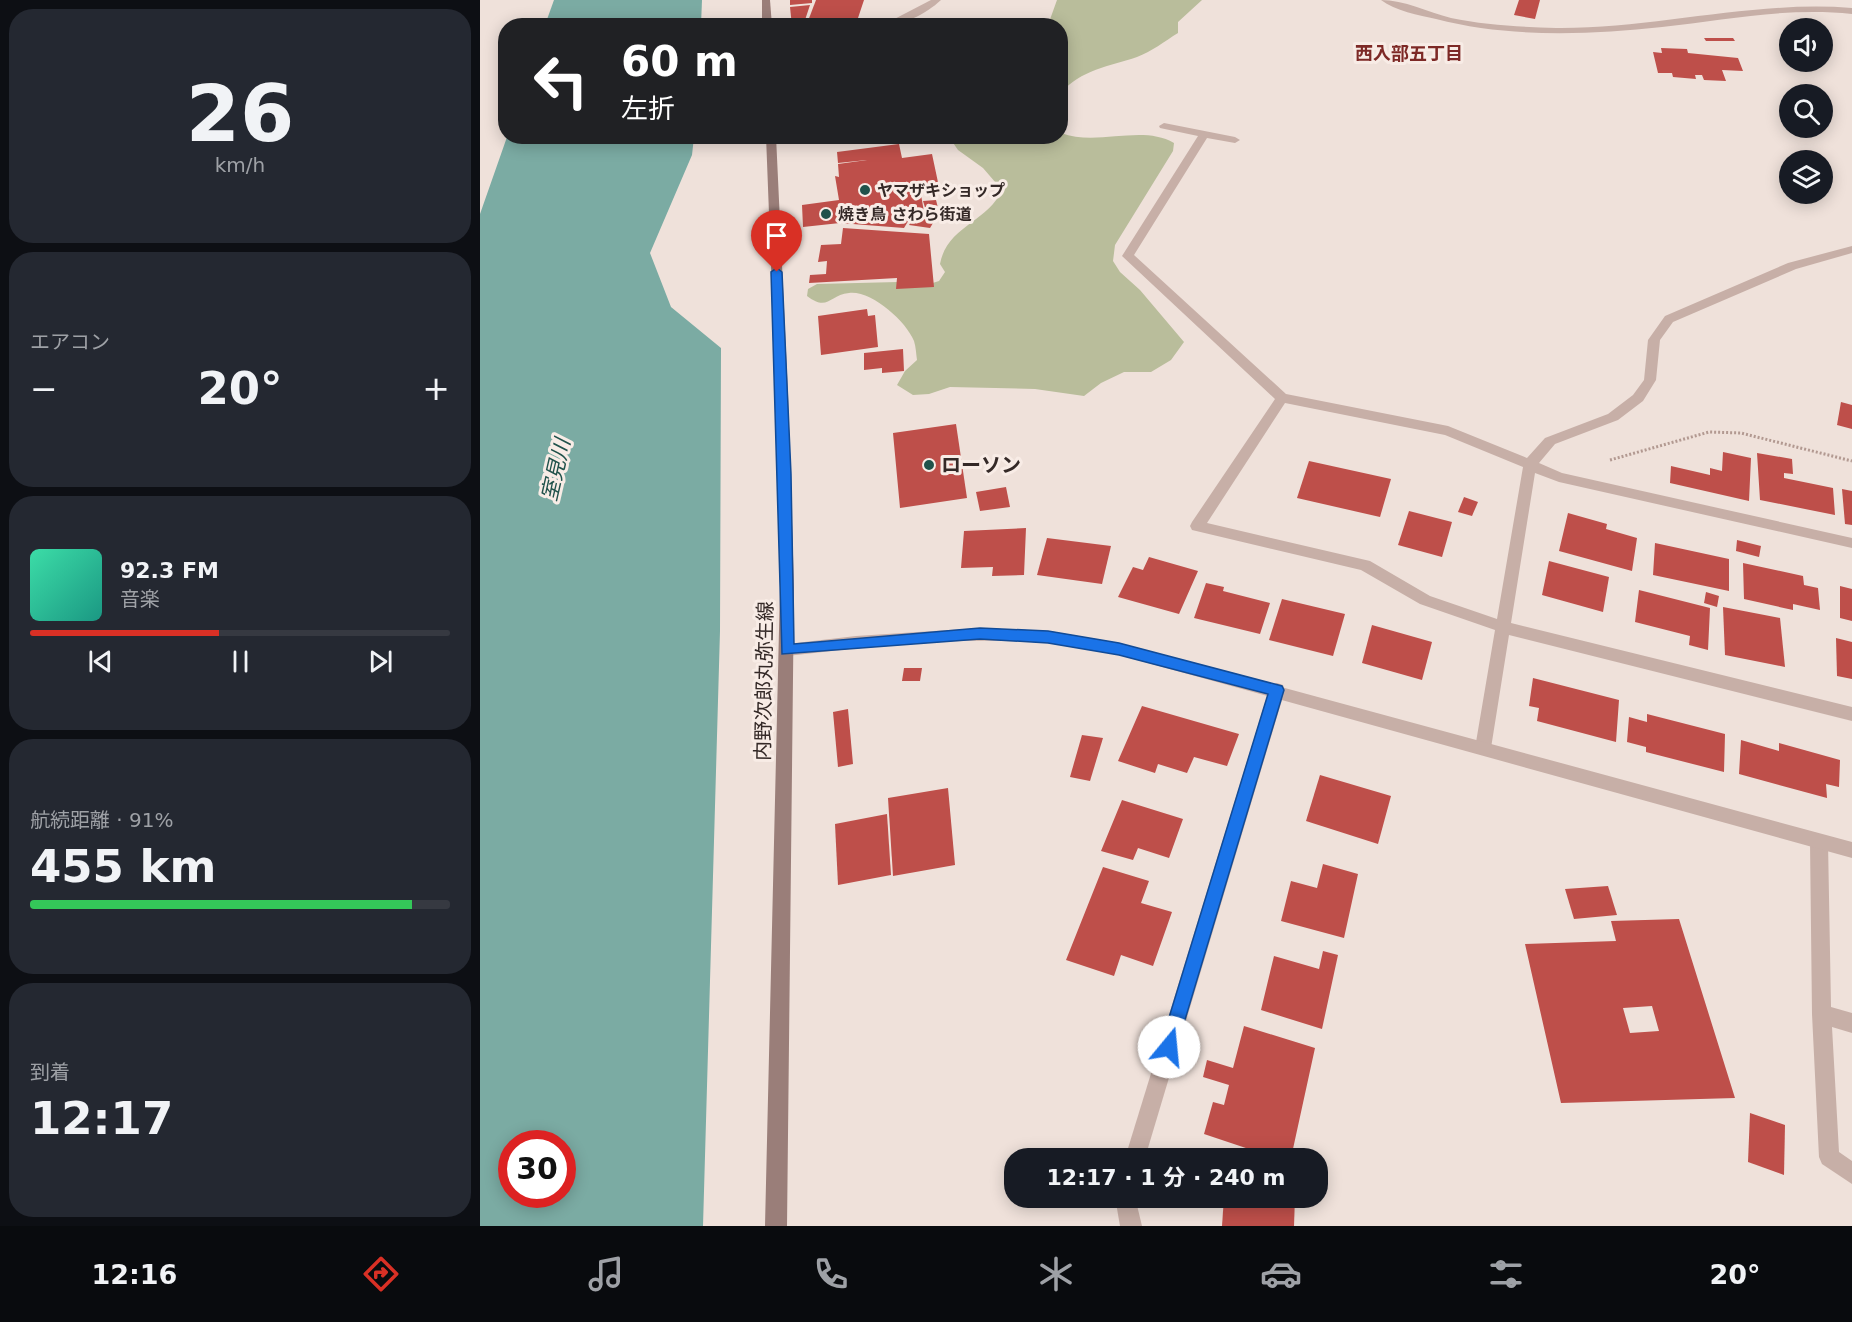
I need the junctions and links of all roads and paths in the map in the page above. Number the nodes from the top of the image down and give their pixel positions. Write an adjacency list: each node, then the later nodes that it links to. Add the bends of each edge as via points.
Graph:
1 (766, 0): 5 (main road)
2 (937, 0): 6 (street)
3 (1385, 0): 4 (street, via 1426,15 1468,24 1544,30 1661,24 1803,6)
4 (1852, 11)
5 (767, 18)
6 (904, 18)
7 (1164, 126): 8 (street)
8 (1204, 134): 9 (street); 12 (street, via 1128,256)
9 (1235, 140)
10 (771, 144): 18 (main road, 内野次郎丸弥生線, via 785,474)
11 (1852, 249): 14 (street, via 1792,266 1669,319 1654,340 1650,380 1638,398 1613,417 1550,441)
12 (1282, 398): 14 (street, via 1448,431); 17 (street, via 1197,526 1365,565 1425,600)
13 (1852, 461): 15 (path, via 1741,433 1709,432 1595,465)
14 (1530, 464): 15 (street); 17 (street)
15 (1583, 482): 16 (street)
16 (1852, 543)
17 (1503, 627): 20 (street); 21 (street)
18 (787, 650): 19 (street, via 980,634 1048,637 1119,649); 29 (main road, 内野次郎丸弥生線)
19 (1276, 690): 21 (street); 26 (street)
20 (1852, 714)
21 (1483, 748): 22 (street)
22 (1819, 842): 23 (street); 24 (street)
23 (1852, 850)
24 (1822, 1014): 25 (street); 27 (street, via 1829,1157)
25 (1852, 1023)
26 (1138, 1148)
27 (1852, 1174)
28 (1127, 1208): 30 (street)
29 (776, 1226)
30 (1131, 1226)

